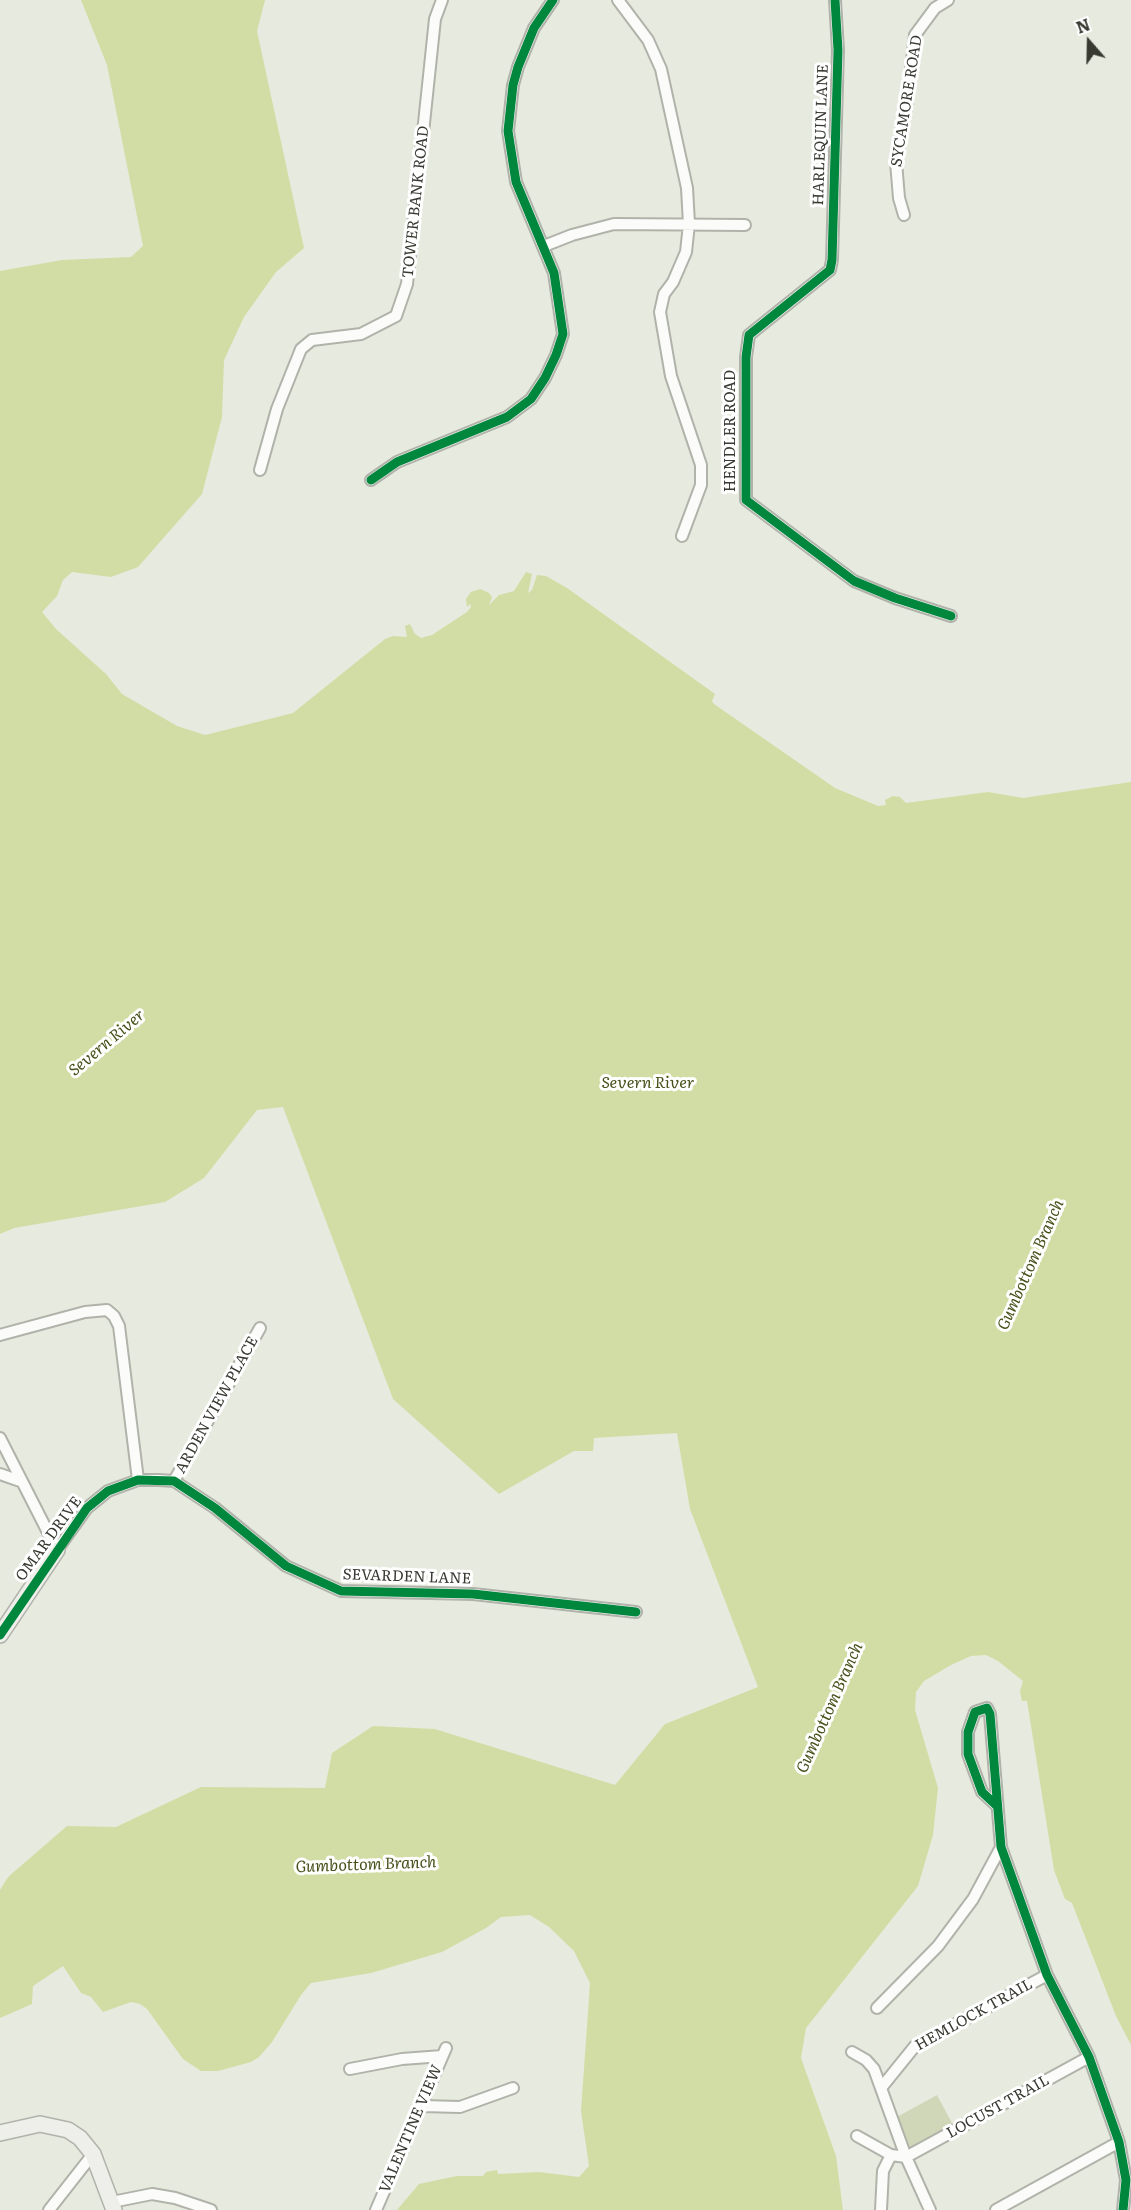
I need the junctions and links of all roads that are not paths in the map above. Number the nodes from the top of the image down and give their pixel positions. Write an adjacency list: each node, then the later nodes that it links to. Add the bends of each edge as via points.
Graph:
1 (442, 0): 11 (street, TOWER BANK ROAD, via 435,19 407,284 396,316 361,334 312,340 301,349)
2 (553, 0): 9 (street, via 534,28 518,67 508,131 516,182)
3 (618, 0): 7 (street, via 648,40 661,69 682,154)
4 (835, 0): 10 (street, HARLEQUIN LANE, via 838,60)
5 (948, 0): 6 (street, SYCAMORE ROAD, via 934,8 915,35 896,162)
6 (904, 215)
7 (689, 224): 8 (street); 9 (street, via 614,224); 13 (street, via 686,252 664,294 660,312 671,376 701,465 701,485)
8 (745, 225)
9 (544, 246): 12 (street, via 554,273 562,334 545,378 531,399 507,417 397,462)
10 (830, 270): 14 (street, HENDLER ROAD, via 749,335 746,500 854,581)
11 (260, 470)
12 (371, 480)
13 (682, 536)
14 (951, 616)
15 (260, 1328): 21 (street, ARDEN VIEW PLACE)
16 (0, 1335): 19 (street, via 85,1312 107,1310 114,1316 119,1326)
17 (0, 1438): 20 (street)
18 (0, 1474): 20 (street)
19 (138, 1480): 21 (street, OMAR DRIVE); 22 (street, OMAR DRIVE, via 96,1500)
20 (20, 1481): 22 (street)
21 (174, 1481): 23 (street, SEVARDEN LANE, via 286,1566 341,1591 473,1594)
22 (57, 1550): 24 (street, OMAR DRIVE)
23 (636, 1612)
24 (0, 1635)
25 (997, 1806): 25 (street, via 982,1792 968,1754 968,1732 975,1712 987,1708); 26 (street)
26 (1001, 1847): 27 (street); 28 (street, via 973,1899 938,1946)
27 (1047, 1975): 30 (street); 33 (street, HEMLOCK TRAIL, via 915,2046)
28 (877, 2008)
29 (852, 2052): 33 (street, via 874,2069)
30 (1089, 2057): 37 (street); 40 (street, LOCUST TRAIL)
31 (350, 2069): 34 (street, VALENTINE VIEW, via 444,2052)
32 (513, 2088): 34 (street, via 460,2107)
33 (881, 2088): 40 (street)
34 (422, 2106): 44 (street, VALENTINE VIEW)
35 (0, 2133): 38 (street, via 40,2124 58,2127 80,2138)
36 (857, 2136): 39 (street)
37 (1119, 2142): 47 (street); 48 (street, via 1126,2180)
38 (93, 2154): 41 (street); 42 (street)
39 (891, 2155): 40 (street); 45 (street, via 883,2171)
40 (906, 2157): 46 (street)
41 (113, 2206): 43 (street, via 152,2194)
42 (49, 2210)
43 (211, 2210)
44 (376, 2210)
45 (881, 2210)
46 (930, 2210)
47 (996, 2210)
48 (1123, 2210)

